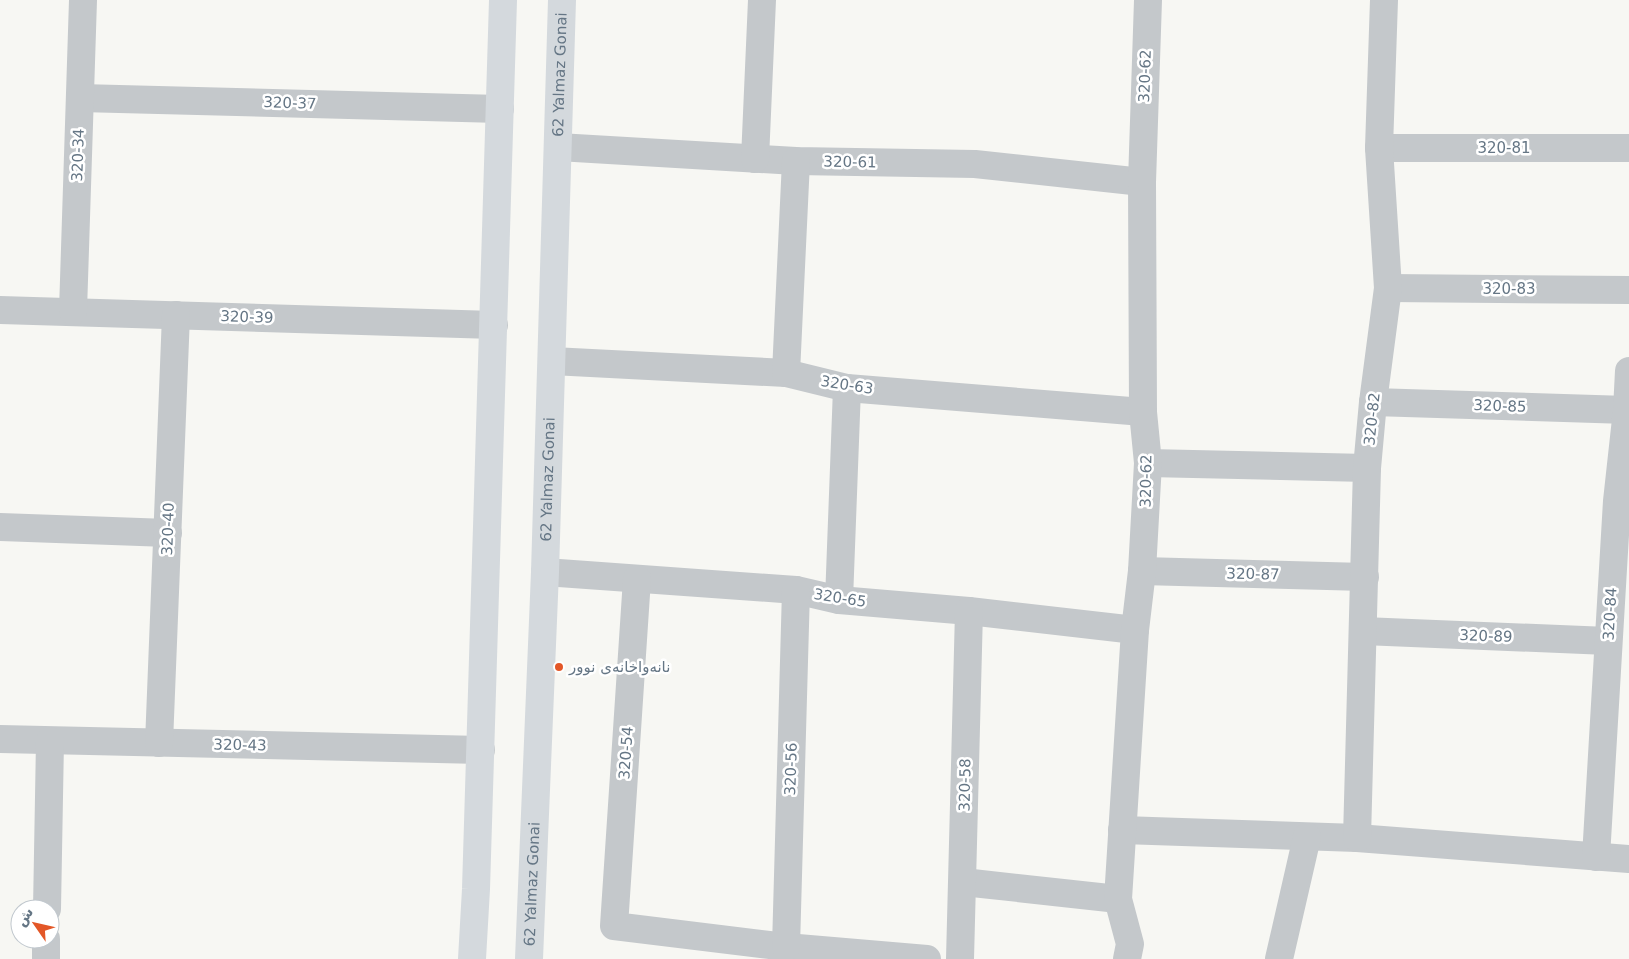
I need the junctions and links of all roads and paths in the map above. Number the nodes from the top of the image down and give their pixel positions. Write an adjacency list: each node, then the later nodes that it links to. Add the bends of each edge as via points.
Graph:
1 (83, 0): 7 (street, 320-34)
2 (504, 0): 8 (main road)
3 (562, 0): 9 (main road, 62 Yalmaz Gonai)
4 (762, 0): 12 (street)
5 (1148, 0): 14 (street, 320-62)
6 (1384, 0): 10 (street, 320-82)
7 (80, 98): 8 (street, 320-37); 18 (street, 320-34)
8 (500, 109): 20 (main road)
9 (558, 147): 12 (street, 320-61); 21 (main road, 62 Yalmaz Gonai)
10 (1379, 148): 11 (street, 320-81); 15 (street, 320-82)
11 (1629, 148)
12 (755, 159): 13 (street, 320-61)
13 (796, 161): 14 (street, 320-61, via 975,164); 23 (street)
14 (1142, 182): 27 (street, 320-62)
15 (1388, 288): 16 (street, 320-83); 25 (street, 320-82)
16 (1629, 290)
17 (0, 310): 18 (street, 320-39)
18 (73, 311): 19 (street, 320-39)
19 (176, 315): 20 (street, 320-39); 32 (street, 320-40)
20 (494, 325): 46 (main road)
21 (552, 362): 23 (street, 320-63); 34 (main road, 62 Yalmaz Gonai)
22 (1629, 371): 26 (street, 320-84)
23 (786, 372): 24 (street, 320-63)
24 (847, 388): 27 (street, 320-63); 38 (street)
25 (1373, 402): 26 (street, 320-85); 29 (street, 320-82)
26 (1627, 410): 30 (street, 320-84)
27 (1143, 412): 28 (street, 320-62)
28 (1148, 463): 29 (street); 33 (street, 320-62)
29 (1367, 468): 35 (street, 320-82)
30 (1623, 501): 42 (street, 320-84)
31 (0, 528): 32 (street)
32 (168, 533): 45 (street, 320-40)
33 (1142, 571): 35 (street, 320-87); 40 (street, 320-62)
34 (545, 572): 36 (street, 320-65); 57 (main road, 62 Yalmaz Gonai)
35 (1365, 576): 41 (street, 320-82)
36 (637, 579): 37 (street, 320-65); 55 (street, 320-54, via 614,926)
37 (796, 590): 38 (street, 320-65); 55 (street, 320-56)
38 (839, 600): 39 (street, 320-65)
39 (968, 611): 40 (street, 320-65); 52 (street, 320-58)
40 (1135, 630): 47 (street, 320-62)
41 (1363, 631): 42 (street, 320-89); 49 (street, 320-82)
42 (1608, 641): 50 (street, 320-84)
43 (0, 739): 44 (street, 320-43)
44 (50, 740): 45 (street, 320-43); 53 (street)
45 (159, 743): 46 (street, 320-43)
46 (480, 750): 56 (main road)
47 (1122, 830): 48 (street); 54 (street, 320-62)
48 (1307, 837): 49 (street); 61 (street)
49 (1357, 838): 50 (street)
50 (1596, 857): 51 (street)
51 (1629, 859)
52 (963, 882): 54 (street); 59 (street, 320-58)
53 (47, 899)
54 (1118, 900): 60 (street, 320-62, via 1130,944)
55 (786, 947): 58 (street)
56 (472, 959)
57 (529, 959)
58 (928, 959)
59 (960, 959)
60 (1127, 959)
61 (1279, 959)

